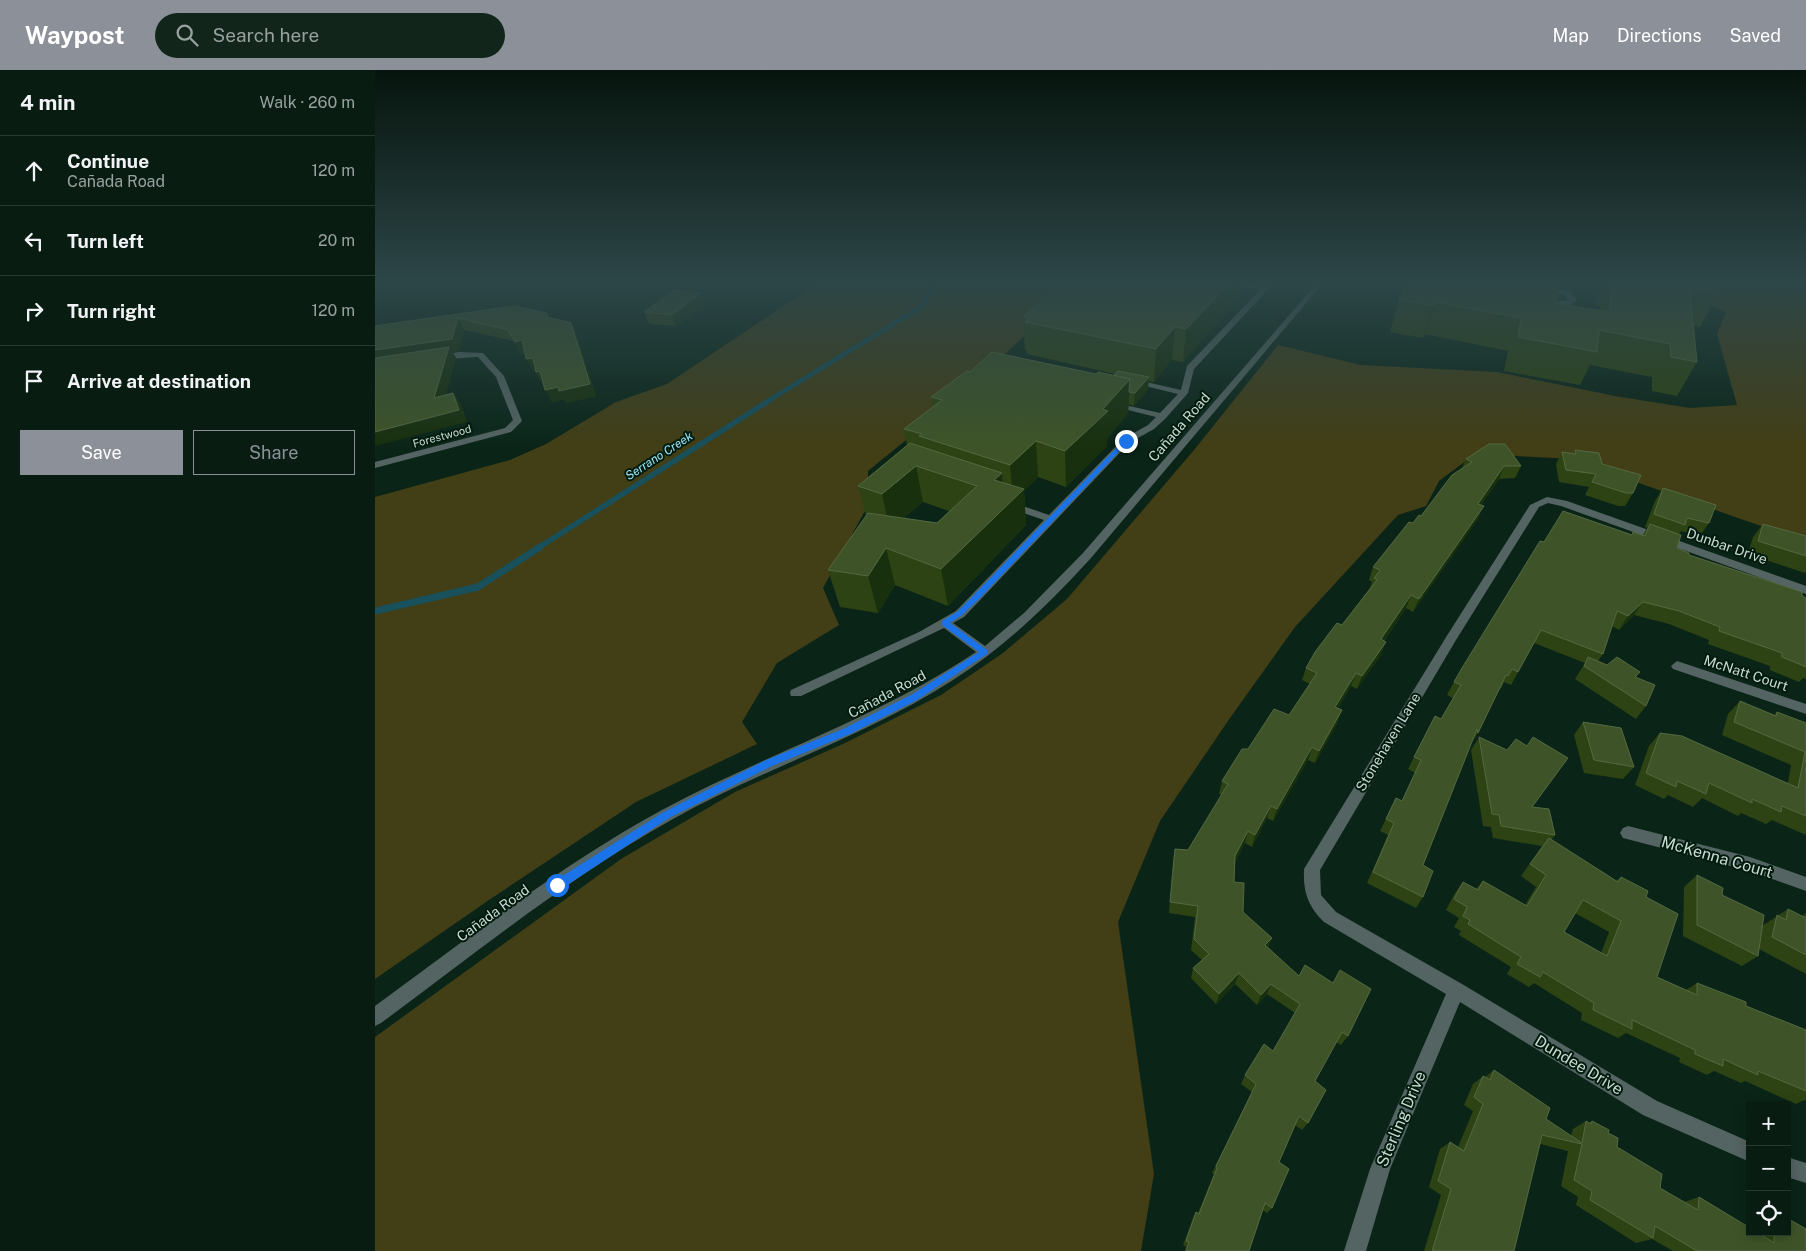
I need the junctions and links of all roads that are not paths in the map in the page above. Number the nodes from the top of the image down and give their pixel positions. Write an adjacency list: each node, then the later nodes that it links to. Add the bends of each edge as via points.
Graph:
1 (1215, 338): 5 (street, via 1190,368)
2 (1275, 338): 14 (street, Cañada Road, via 1066,580 1025,621)
3 (428, 359): 8 (street, Forestwood, via 469,353 480,355 500,376 518,421 498,433)
4 (1119, 379): 5 (street)
5 (1184, 393): 7 (street)
6 (1098, 402): 7 (street)
7 (1163, 416): 11 (street, via 1126,441)
8 (375, 465)
9 (998, 501): 11 (street)
10 (1554, 501): 12 (street, Dunbar Drive); 20 (street, Stonehaven Lane, via 1535,505 1312,869 1311,888 1316,903 1330,917)
11 (1052, 519): 13 (street, via 960,614)
12 (1806, 590)
13 (945, 623): 14 (street); 16 (street)
14 (985, 652): 22 (street, Cañada Road, via 914,698 847,732 769,763 665,816 557,885)
15 (1677, 666): 17 (street, McNatt Court)
16 (796, 693)
17 (1806, 709)
18 (1628, 833): 19 (street, McKenna Court, via 1750,864)
19 (1806, 884)
20 (1414, 966): 21 (street, Dundee Drive)
21 (1456, 990): 23 (street, Dundee Drive, via 1650,1108); 26 (street, Sterling Drive, via 1380,1168)
22 (375, 1017)
23 (1746, 1150)
24 (1791, 1168): 25 (street)
25 (1806, 1173)
26 (1355, 1251)

